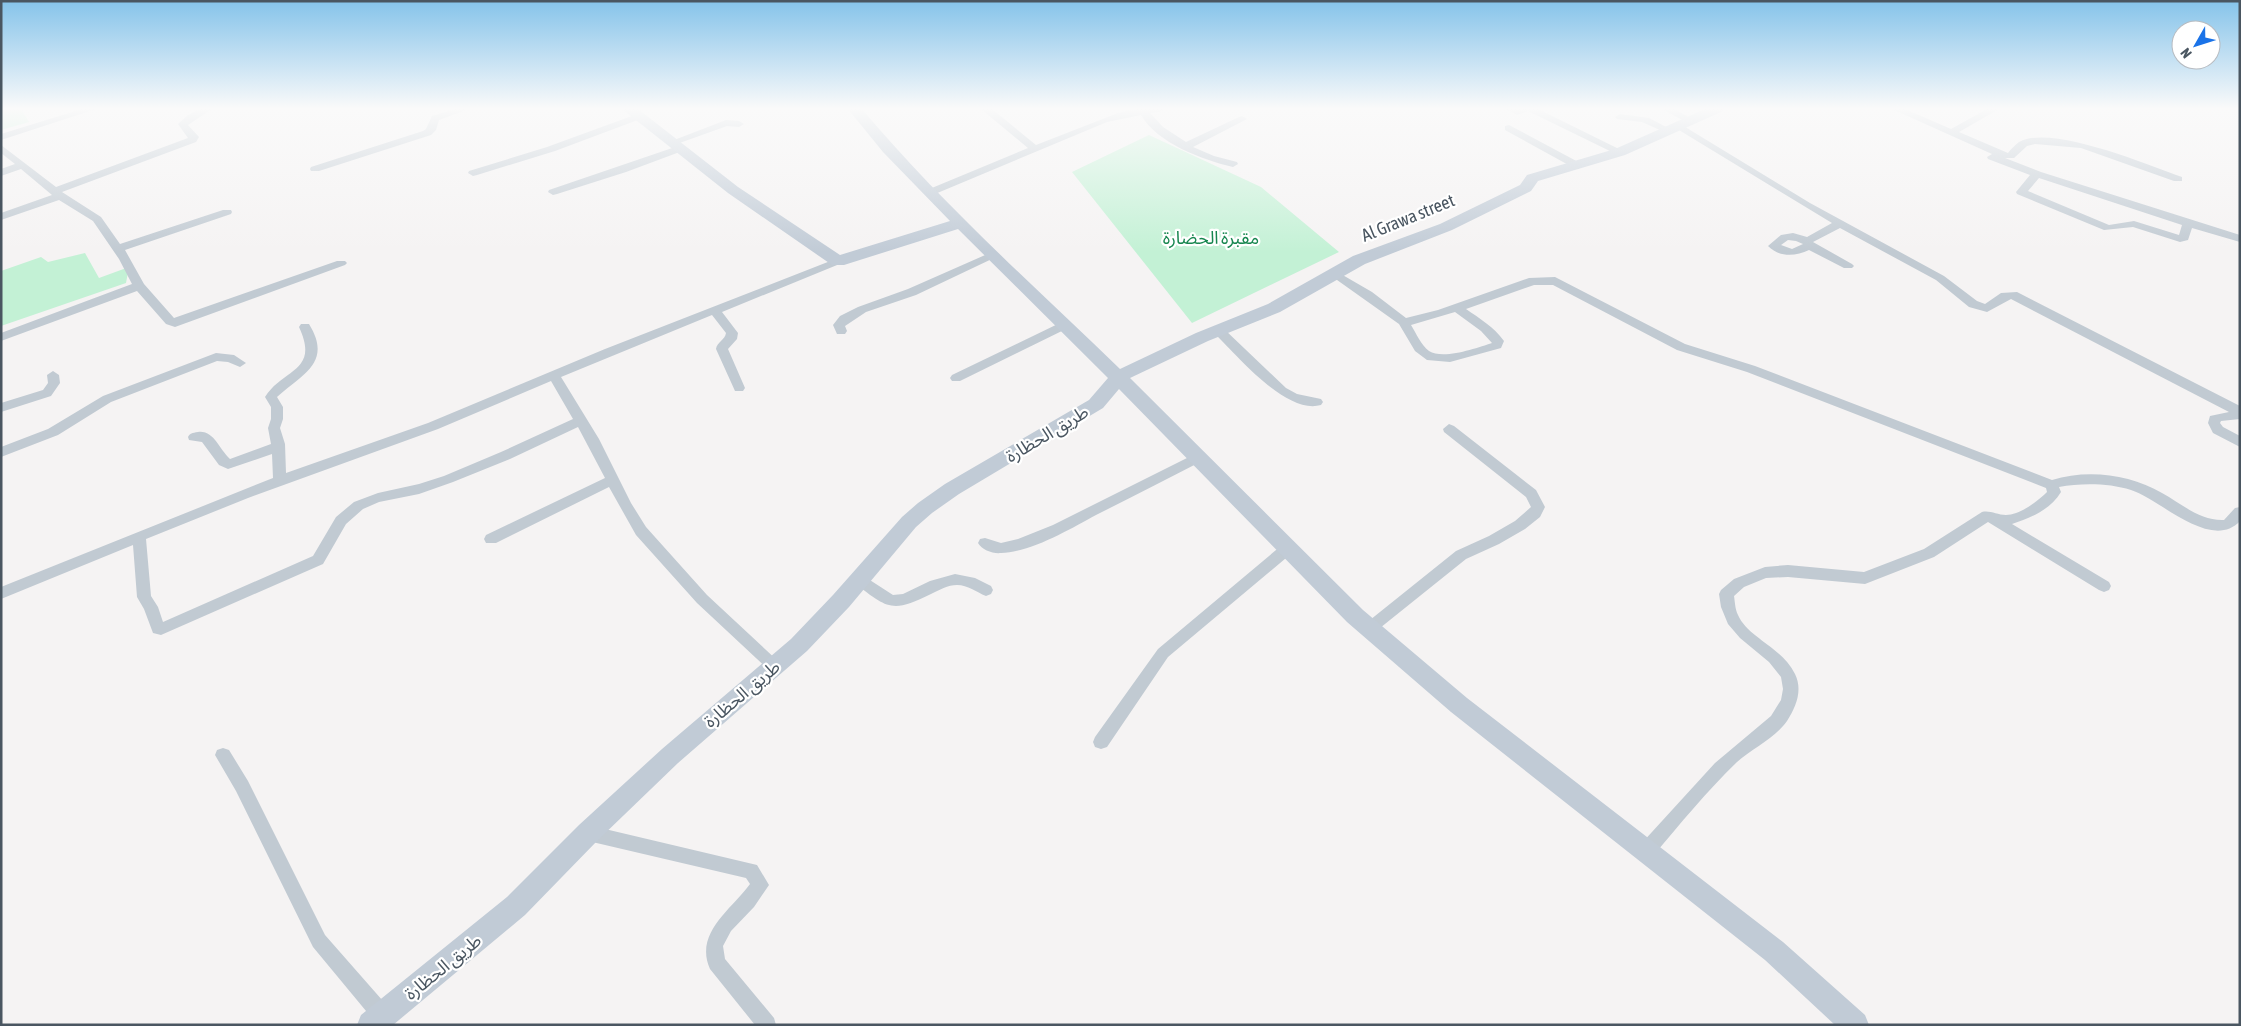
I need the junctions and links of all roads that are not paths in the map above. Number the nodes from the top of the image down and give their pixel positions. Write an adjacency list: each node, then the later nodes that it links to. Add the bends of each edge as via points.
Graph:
1 (12, 157): 16 (street)
2 (149, 157): 25 (street)
3 (353, 157): 18 (street)
4 (527, 157): 20 (street)
5 (651, 157): 23 (street, via 622,170)
6 (692, 157): 34 (street, via 733,190)
7 (896, 157): 24 (street)
8 (1013, 157): 24 (street)
9 (1204, 157): 15 (street)
10 (1561, 157): 17 (street)
11 (1605, 157): 17 (street, Al Grawa street)
12 (1730, 157): 29 (street)
13 (1992, 157): 21 (street)
14 (2116, 157): 22 (street)
15 (1233, 164)
16 (23, 165): 19 (street); 25 (street)
17 (1578, 166): 37 (street, Al Grawa street, via 1532,178 1526,188 1456,222)
18 (315, 169)
19 (1, 173)
20 (473, 173)
21 (2037, 174): 30 (street); 30 (street, via 2021,192 2108,228 2131,223 2180,239 2184,238 2187,226)
22 (2178, 179)
23 (553, 192)
24 (931, 192): 28 (street)
25 (58, 193): 27 (street); 32 (street, via 97,219)
26 (227, 212): 32 (street)
27 (1, 217)
28 (961, 223): 33 (street); 34 (street)
29 (1841, 223): 36 (street, via 1808,243); 55 (street, via 1940,278 1977,306 1987,308 2005,296 2013,295)
30 (2191, 224): 31 (street)
31 (2240, 239)
32 (118, 249): 38 (street)
33 (992, 256): 42 (street); 44 (street, via 856,312 843,319)
34 (838, 261): 40 (street)
35 (341, 263): 38 (street, via 175,323)
36 (1848, 266)
37 (1334, 272): 41 (street); 45 (street, Al Grawa street, via 1274,308)
38 (139, 286): 46 (street)
39 (1457, 308): 41 (street, via 1423,319); 41 (street, via 1493,335 1497,345 1445,360 1430,358 1415,343); 65 (street, via 1533,281 1555,281 1681,348 1751,369)
40 (715, 311): 49 (street); 52 (street, via 732,333 722,349)
41 (1403, 321)
42 (1064, 325): 50 (street); 51 (street)
43 (305, 327): 60 (street, via 313,340 312,357 271,397 277,407 274,428)
44 (840, 331)
45 (1219, 331): 50 (street, Al Grawa street); 53 (street, via 1282,391 1294,398)
46 (1, 337)
47 (240, 363): 61 (street, via 216,357 107,399 59,428)
48 (53, 375): 54 (street, via 54,383 47,393)
49 (553, 376): 56 (street); 63 (street, via 401,438)
50 (1118, 377): 62 (street); 72 (street, طريق الحظارة, via 1096,404 925,508)
51 (956, 378)
52 (739, 388)
53 (1317, 402)
54 (1, 408)
55 (2240, 414): 59 (street, via 2219,417 2214,423 2218,430)
56 (580, 421): 64 (street); 68 (street, via 468,471 423,488 358,506 344,518 318,560 161,629 158,629 144,597)
57 (1448, 430): 76 (street, via 1531,494 1538,507 1520,525 1461,555)
58 (194, 437): 60 (street, via 202,436 211,442 228,464)
59 (2240, 442)
60 (278, 447): 63 (street)
61 (1, 452)
62 (1197, 458): 70 (street, via 1058,529 1001,548); 71 (street)
63 (280, 480): 68 (street)
64 (612, 480): 69 (street); 77 (street, via 641,531 702,599)
65 (2051, 486): 66 (street, via 2073,480 2113,480 2147,490 2186,514 2215,526 2228,525); 67 (street, via 2054,492 2051,498 2034,508 2007,520)
66 (2240, 512)
67 (1987, 516): 73 (street); 81 (street, via 1929,553 1865,578 1788,571 1765,573 1738,583 1726,594 1732,619 1775,657 1788,674 1792,687 1789,701 1780,718 1732,756)
68 (139, 536): 75 (street)
69 (491, 539)
70 (985, 542)
71 (1287, 549): 76 (street); 78 (street, via 1163,653)
72 (859, 579): 74 (street, via 887,599 896,601 956,579 966,580); 77 (street, طريق الحظارة)
73 (2104, 586)
74 (986, 590)
75 (1, 593)
76 (1370, 628): 81 (street, via 1459,705)
77 (775, 667): 80 (street, طريق الحظارة, via 670,756)
78 (1102, 742)
79 (223, 755): 82 (street, via 242,786 319,941)
80 (588, 833): 82 (street, طريق الحظارة, via 516,906); 83 (street, via 752,871 760,885 725,925 714,945 716,963)
81 (1647, 850): 84 (street, via 1774,951)
82 (377, 1020)
83 (767, 1025)
84 (1856, 1025)

